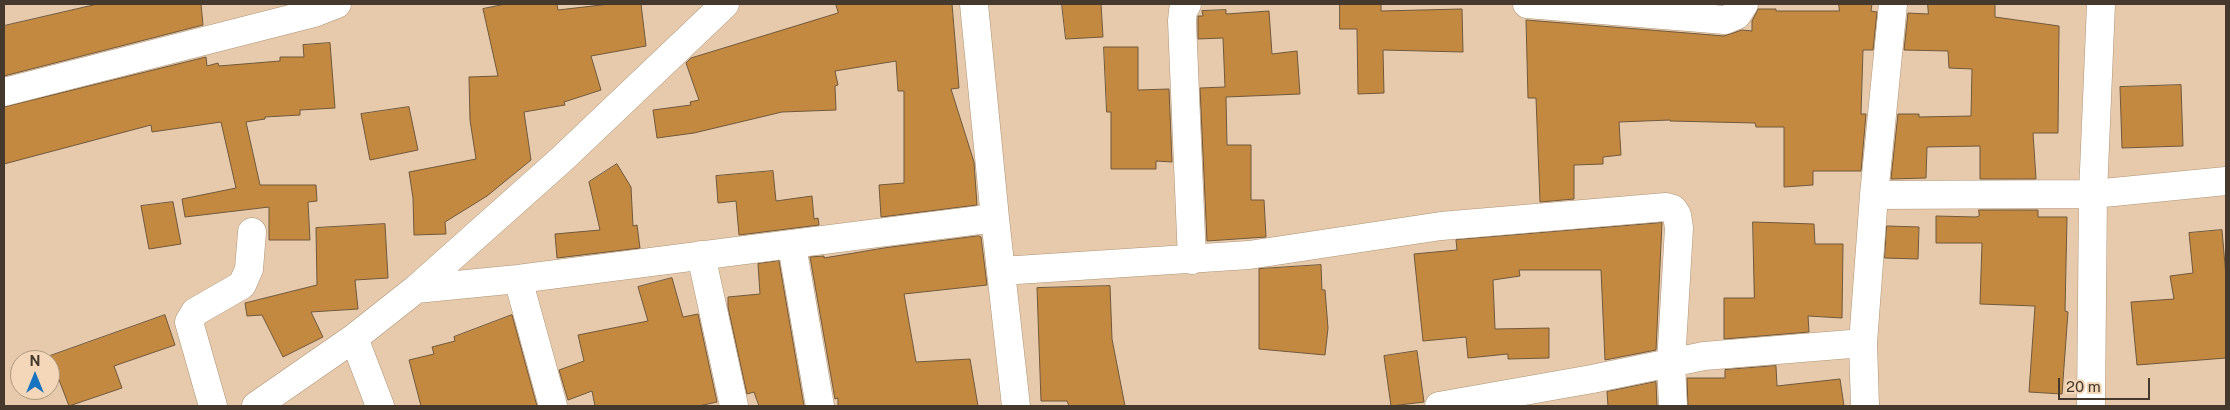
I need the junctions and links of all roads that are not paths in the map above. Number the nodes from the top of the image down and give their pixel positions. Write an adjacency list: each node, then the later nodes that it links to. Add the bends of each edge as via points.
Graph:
1 (337, 4): 9 (street, via 314,13)
2 (725, 4): 20 (street, via 562,159)
3 (974, 4): 13 (street)
4 (1188, 4): 17 (street, via 1182,21)
5 (1527, 4): 6 (street, via 1725,20 1737,15)
6 (1744, 4)
7 (1893, 4): 12 (street)
8 (2102, 4): 11 (street)
9 (4, 92)
10 (2226, 181): 11 (street)
11 (2093, 194): 12 (street); 34 (street)
12 (1874, 195): 22 (street)
13 (994, 218): 15 (street); 18 (street)
14 (252, 232): 24 (street, via 249,269 242,285 195,312 189,322)
15 (792, 246): 16 (street); 29 (street)
16 (701, 255): 19 (street); 28 (street)
17 (1192, 260): 18 (street); 23 (street, via 1248,255 1441,226 1666,207 1677,215 1679,228)
18 (1001, 271): 30 (street)
19 (518, 279): 20 (street); 27 (street)
20 (416, 289): 21 (street)
21 (354, 338): 25 (street); 26 (street)
22 (1863, 343): 23 (street, via 1704,356); 33 (street)
23 (1671, 363): 31 (street); 32 (street)
24 (213, 406)
25 (256, 406)
26 (380, 406)
27 (552, 406)
28 (734, 406)
29 (820, 406)
30 (1016, 406)
31 (1439, 406)
32 (1673, 406)
33 (1865, 406)
34 (2091, 406)

